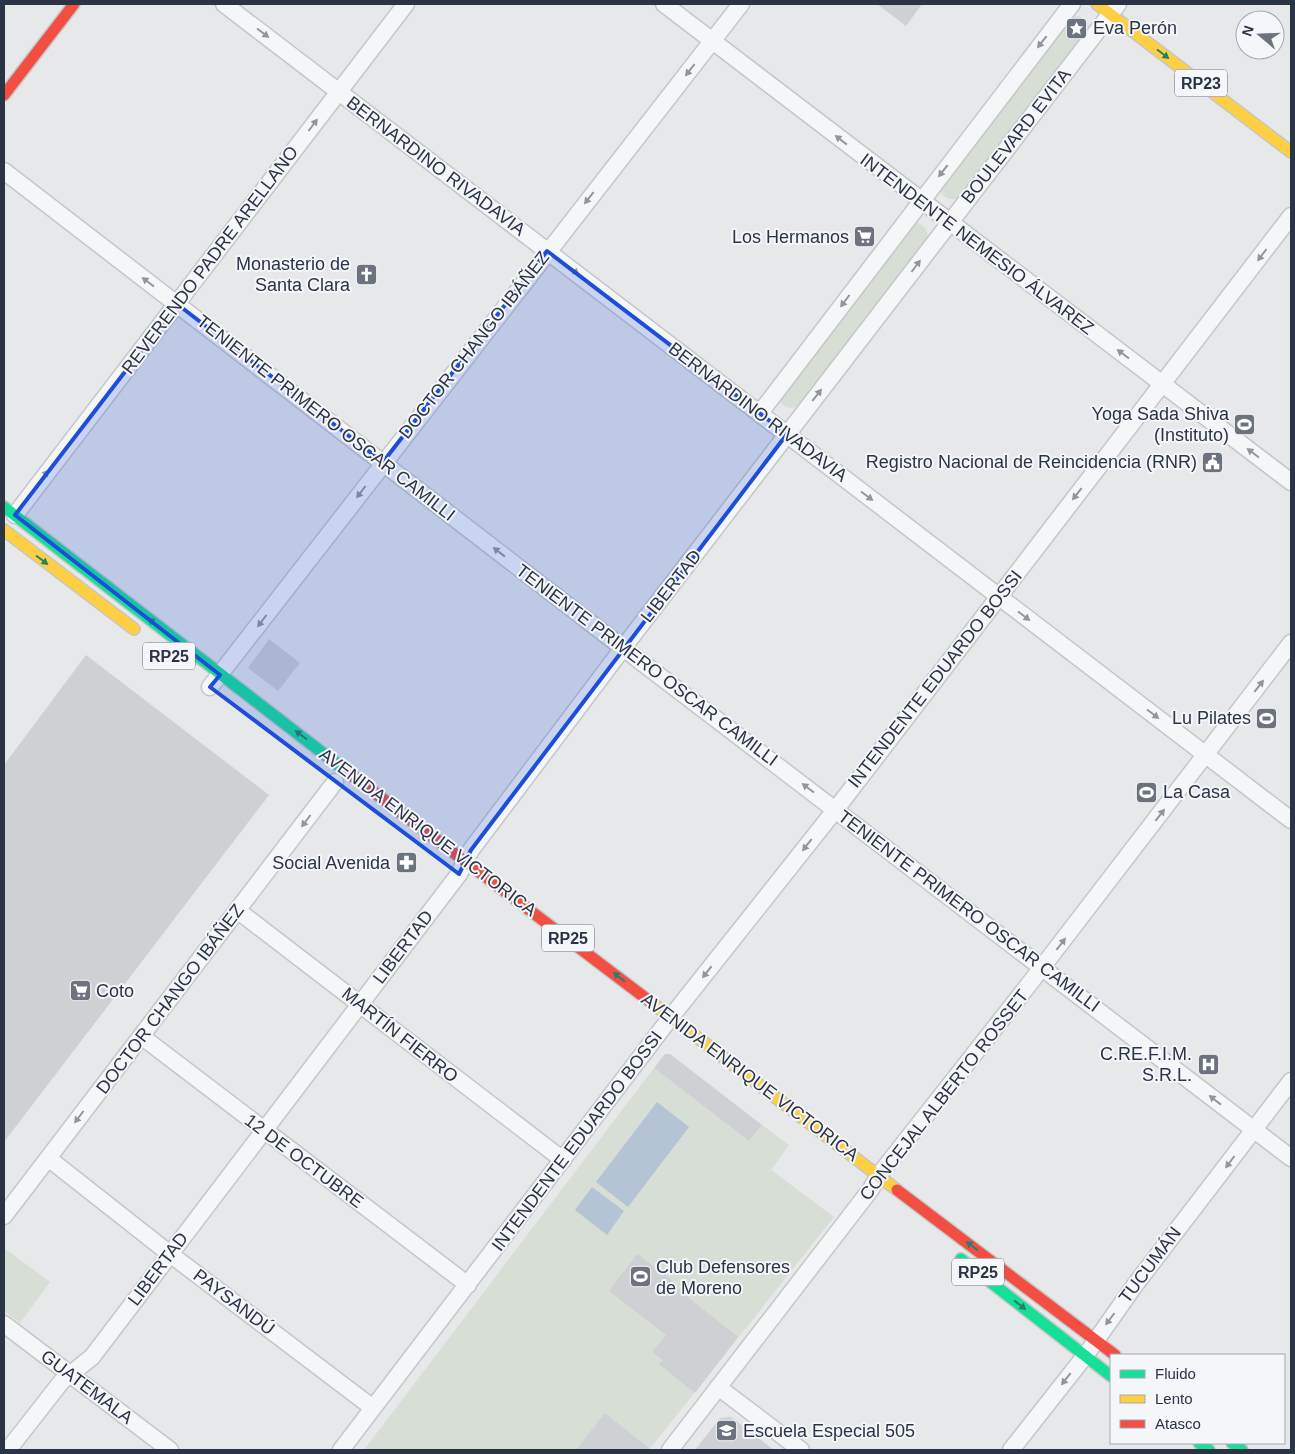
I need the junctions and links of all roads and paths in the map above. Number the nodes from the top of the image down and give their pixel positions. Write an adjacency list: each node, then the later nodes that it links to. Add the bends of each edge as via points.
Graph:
1 (74, 4): 10 (main road)
2 (224, 4): 9 (street, BERNARDINO RIVADAVIA, one-way to 9)
3 (406, 4): 9 (street, REVERENDO PADRE ARELLANO)
4 (664, 4): 8 (street, INTENDENTE NEMESIO ÁLVAREZ)
5 (741, 4): 8 (street, DOCTOR CHANGO IBÁÑEZ)
6 (1072, 4): 13 (street, BOULEVARD EVITA, one-way to 13)
7 (1108, 7): 11 (main road, RP23, one-way to 11); 15 (street, BOULEVARD EVITA)
8 (712, 41): 13 (street, INTENDENTE NEMESIO ÁLVAREZ, one-way to 8); 16 (street, DOCTOR CHANGO IBÁÑEZ, one-way to 16)
9 (339, 91): 16 (street, BERNARDINO RIVADAVIA); 17 (street, REVERENDO PADRE ARELLANO, one-way to 9)
10 (4, 95)
11 (1291, 152)
12 (4, 171): 17 (street, TENIENTE PRIMERO OSCAR CAMILLI, one-way to 12)
13 (920, 201): 15 (street, INTENDENTE NEMESIO ÁLVAREZ); 19 (street, BOULEVARD EVITA, one-way to 19)
14 (1291, 216): 18 (street, INTENDENTE EDUARDO BOSSI, one-way to 18)
15 (949, 222): 18 (street, INTENDENTE NEMESIO ÁLVAREZ, one-way to 15); 20 (street, BOULEVARD EVITA, one-way to 15)
16 (547, 251): 19 (street, BERNARDINO RIVADAVIA, one-way to 19); 21 (street, DOCTOR CHANGO IBÁÑEZ)
17 (177, 304): 21 (street, TENIENTE PRIMERO OSCAR CAMILLI); 23 (street, REVERENDO PADRE ARELLANO, one-way to 17)
18 (1162, 384): 22 (street, INTENDENTE NEMESIO ÁLVAREZ, one-way to 18); 25 (street, INTENDENTE EDUARDO BOSSI, one-way to 25)
19 (760, 413): 20 (street, BERNARDINO RIVADAVIA)
20 (787, 434): 25 (street, BERNARDINO RIVADAVIA, one-way to 25); 28 (street, LIBERTAD)
21 (383, 462): 28 (street, TENIENTE PRIMERO OSCAR CAMILLI, one-way to 21); 29 (street, DOCTOR CHANGO IBÁÑEZ, one-way to 29)
22 (1291, 482)
23 (9, 511): 29 (main road, AVENIDA ENRIQUE VICTORICA / RP25, one-way to 23)
24 (4, 530): 26 (main road, RP25, one-way to 26)
25 (999, 596): 30 (street, BERNARDINO RIVADAVIA, one-way to 30); 32 (street, INTENDENTE EDUARDO BOSSI)
26 (143, 637)
27 (1291, 643): 30 (street, CONCEJAL ALBERTO ROSSET, one-way to 27)
28 (623, 648): 32 (street, TENIENTE PRIMERO OSCAR CAMILLI, one-way to 28); 34 (street, LIBERTAD)
29 (213, 684): 34 (main road, AVENIDA ENRIQUE VICTORICA / RP25, one-way to 29)
30 (1206, 754): 33 (street, BERNARDINO RIVADAVIA); 36 (street, CONCEJAL ALBERTO ROSSET, one-way to 30)
31 (335, 782): 35 (street, DOCTOR CHANGO IBÁÑEZ, one-way to 35)
32 (836, 809): 36 (street, TENIENTE PRIMERO OSCAR CAMILLI); 38 (street, INTENDENTE EDUARDO BOSSI, one-way to 38)
33 (1291, 820)
34 (466, 860): 37 (street, LIBERTAD); 38 (main road, AVENIDA ENRIQUE VICTORICA / RP25, one-way to 34)
35 (237, 910): 37 (street, MARTÍN FIERRO); 39 (street, DOCTOR CHANGO IBÁÑEZ)
36 (1042, 967): 42 (street, TENIENTE PRIMERO OSCAR CAMILLI, one-way to 36); 46 (street, CONCEJAL ALBERTO ROSSET)
37 (360, 1004): 41 (street, LIBERTAD); 45 (street, MARTÍN FIERRO)
38 (664, 1027): 45 (street, INTENDENTE EDUARDO BOSSI); 46 (main road, AVENIDA ENRIQUE VICTORICA / RP25)
39 (141, 1036): 41 (street, 12 DE OCTUBRE); 43 (street, DOCTOR CHANGO IBÁÑEZ, one-way to 43)
40 (1291, 1081): 42 (street, TUCUMÁN)
41 (264, 1130): 48 (street, LIBERTAD); 50 (street, 12 DE OCTUBRE)
42 (1254, 1130): 44 (street, TENIENTE PRIMERO OSCAR CAMILLI); 52 (street, TUCUMÁN, one-way to 52)
43 (48, 1158): 47 (street, DOCTOR CHANGO IBÁÑEZ); 48 (street, PAYSANDÚ)
44 (1291, 1158)
45 (563, 1160): 50 (street, INTENDENTE EDUARDO BOSSI)
46 (874, 1186): 52 (main road, AVENIDA ENRIQUE VICTORICA / RP25, one-way to 46); 57 (street, CONCEJAL ALBERTO ROSSET)
47 (4, 1216)
48 (170, 1254): 55 (street, LIBERTAD, via 92,1357); 58 (street, PAYSANDÚ)
49 (955, 1255): 54 (main road, RP25, one-way to 54)
50 (468, 1285): 58 (street, INTENDENTE EDUARDO BOSSI)
51 (4, 1324): 55 (street, GUATEMALA)
52 (1094, 1340): 53 (main road, AVENIDA ENRIQUE VICTORICA / RP25); 54 (street, TUCUMÁN)
53 (1114, 1354)
54 (1085, 1356): 56 (main road, RP25); 64 (street, TUCUMÁN, one-way to 64)
55 (72, 1374): 59 (street, LIBERTAD, via 62,1381); 60 (street, GUATEMALA)
56 (1110, 1375)
57 (718, 1387): 62 (street, CONCEJAL ALBERTO ROSSET); 63 (street)
58 (374, 1408): 61 (street, INTENDENTE EDUARDO BOSSI)
59 (8, 1450)
60 (170, 1450)
61 (341, 1450)
62 (670, 1450)
63 (801, 1450)
64 (1011, 1450)

